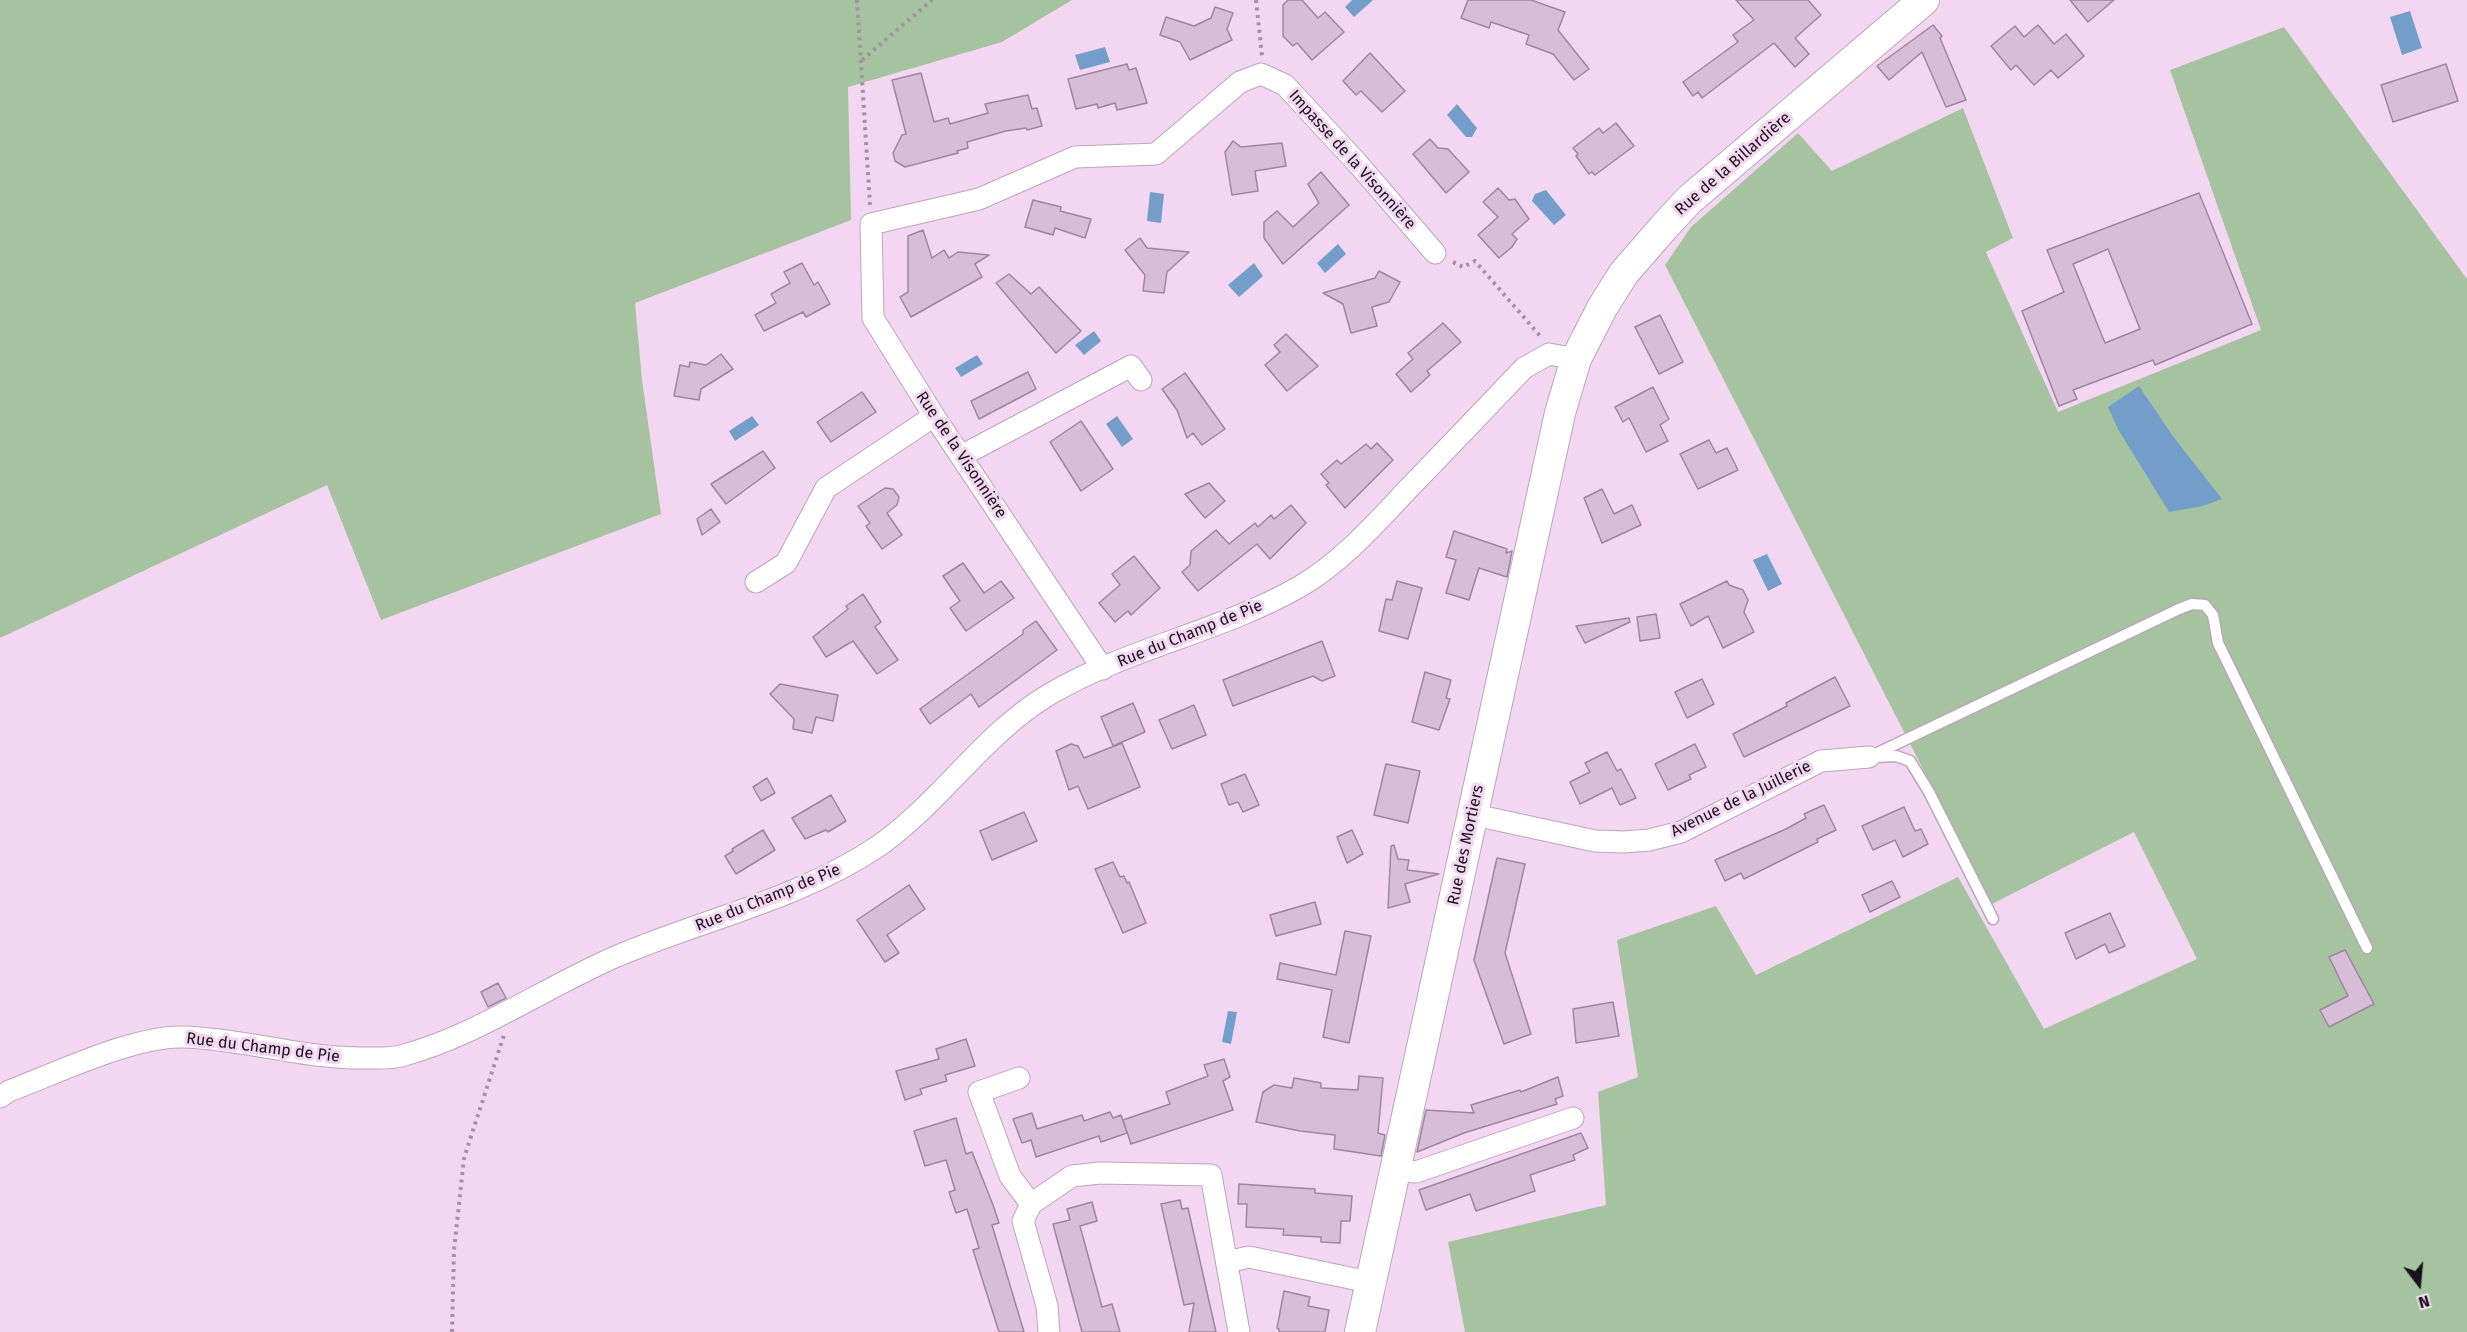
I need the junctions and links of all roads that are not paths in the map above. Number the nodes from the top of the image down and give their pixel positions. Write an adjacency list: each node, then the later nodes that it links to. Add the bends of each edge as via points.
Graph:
1 (1924, 0): 4 (street, Rue de la Billardière, via 1689,200 1624,273 1602,308)
2 (1261, 74): 3 (street, Impasse de la Visonnière, via 1285,85); 6 (street, Rue de la Visonnière, via 1240,82 1156,154 1075,157 979,199 871,224 873,318)
3 (1435, 253)
4 (1562, 356): 9 (street, Rue du Champ de Pie, via 1524,368 1383,516 1337,560 1303,585 1247,614); 11 (street, Rue des Mortiers, via 1560,413)
5 (1141, 380): 7 (street, via 1131,366)
6 (934, 416): 7 (street, Rue de la Visonnière); 8 (street, via 826,488 786,563)
7 (961, 456): 9 (street, Rue de la Visonnière)
8 (756, 582)
9 (1103, 669): 15 (street, Rue du Champ de Pie, via 1049,694 1009,724 921,811 849,865 808,886 619,955 452,1040 395,1058 334,1058 184,1037 148,1039)
10 (1869, 757): 11 (street, Avenue de la Juillerie, via 1821,761 1681,832 1649,840 1595,841); 12 (lane, via 1896,756 1910,761); 13 (lane, via 2179,609 2205,605 2213,615 2218,643)
11 (1473, 812): 17 (street, Rue des Mortiers)
12 (1993, 919)
13 (2367, 948)
14 (1019, 1078): 18 (street, via 979,1092 1010,1176)
15 (0, 1097)
16 (1573, 1118): 17 (street, via 1416,1172)
17 (1394, 1170): 20 (street, Rue des Mortiers)
18 (1031, 1204): 19 (street, via 1072,1176 1211,1175); 21 (street, via 1023,1221 1047,1306)
19 (1227, 1262): 20 (street, via 1249,1257); 22 (street)
20 (1369, 1282): 23 (street, Rue des Mortiers)
21 (1049, 1332)
22 (1239, 1332)
23 (1360, 1332)

